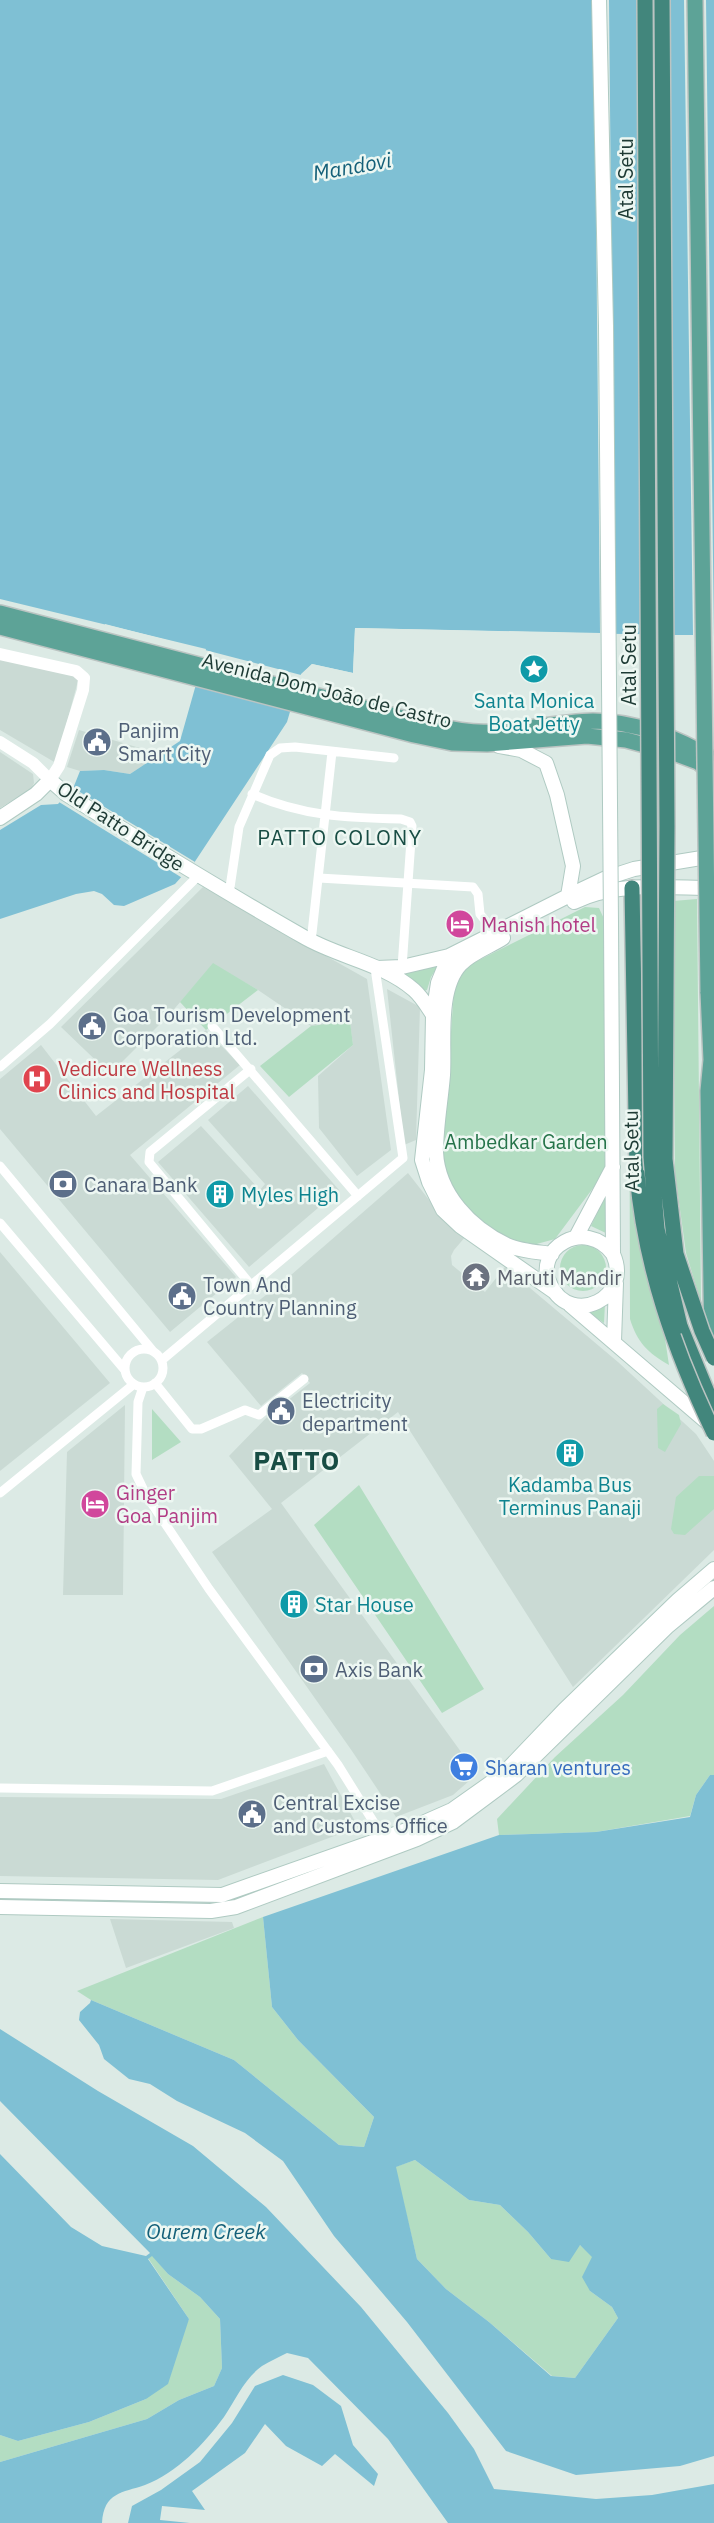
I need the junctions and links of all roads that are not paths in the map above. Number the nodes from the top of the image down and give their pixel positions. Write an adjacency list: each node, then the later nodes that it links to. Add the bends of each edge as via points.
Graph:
1 (599, 0): 42 (main road, bridge)
2 (645, 0): 60 (highway, Atal Setu, bridge, via 651,1157 657,1229 680,1326)
3 (662, 0): 53 (highway, Atal Setu, bridge, via 667,826 664,1159 676,1254)
4 (695, 0): 36 (main road, bridge, via 708,992)
5 (0, 612): 7 (main road, Avenida Dom João de Castro)
6 (0, 627): 7 (main road, Avenida Dom João de Castro)
7 (99, 646): 9 (main road, Avenida Dom João de Castro)
8 (0, 654): 16 (street, via 76,672 84,678 62,756)
9 (334, 709): 11 (main road, Avenida Dom João de Castro, via 452,743); 14 (main road, Avenida Dom João de Castro, via 489,732 592,721 626,724 693,746)
10 (0, 742): 16 (street, via 33,763)
11 (487, 744): 15 (main road, Avenida Dom João de Castro, via 587,736 626,740 698,762); 28 (main road, via 521,750 546,763 573,866)
12 (332, 752): 13 (street); 17 (street, via 280,748 270,755); 18 (street)
13 (394, 758)
14 (714, 760)
15 (714, 775)
16 (50, 780): 19 (main road); 21 (main road, Old Patto Bridge, via 66,794)
17 (252, 794): 18 (street, via 278,805); 27 (street, via 238,827)
18 (326, 816): 23 (street); 24 (street, via 410,822)
19 (0, 818)
20 (714, 856): 22 (main road)
21 (195, 874): 27 (main road, Old Patto Bridge); 37 (street, via 50,1024)
22 (619, 874): 26 (main road); 28 (main road)
23 (319, 878): 24 (street); 30 (street)
24 (410, 884): 29 (street, via 473,887 478,894 480,914); 32 (street)
25 (714, 888): 26 (main road)
26 (627, 889): 46 (main road, via 581,898 461,964 450,984 444,1009 436,1152 441,1180 452,1201 480,1229 508,1246); 62 (highway, bridge, via 640,1210 656,1286 684,1368)
27 (230, 894): 30 (main road, Old Patto Bridge)
28 (568, 896): 29 (main road)
29 (495, 933): 31 (main road)
30 (311, 942): 33 (main road, Old Patto Bridge)
31 (449, 956): 32 (main road); 34 (main road, via 438,983)
32 (402, 967): 33 (main road)
33 (375, 968): 34 (main road, Old Patto Bridge, via 414,989); 39 (street)
34 (433, 1015): 40 (main road, via 432,1070)
35 (212, 1026): 38 (street)
36 (713, 1063): 55 (main road, via 708,1091)
37 (0, 1067)
38 (251, 1069): 43 (street); 49 (street, via 150,1152 149,1162)
39 (403, 1158): 40 (street); 43 (street)
40 (422, 1160): 50 (main road, via 443,1209 485,1245)
41 (0, 1166): 52 (street)
42 (614, 1166): 45 (main road); 47 (main road)
43 (358, 1196): 49 (street)
44 (0, 1223): 56 (street)
45 (576, 1237): 46 (main road, via 564,1241); 47 (main road, via 597,1239)
46 (552, 1254): 50 (main road, via 548,1275)
47 (613, 1254): 48 (main road)
48 (616, 1279): 50 (main road, via 606,1296 594,1304 579,1305); 51 (main road)
49 (251, 1285): 54 (street)
50 (561, 1297): 51 (main road)
51 (614, 1341): 61 (main road)
52 (153, 1351): 54 (street); 56 (street, via 133,1351)
53 (714, 1358)
54 (162, 1360): 58 (street, via 163,1373)
55 (714, 1364)
56 (124, 1369): 59 (street, via 127,1378)
57 (304, 1379): 58 (street, via 259,1415 245,1410 201,1429 192,1429)
58 (155, 1383): 59 (street)
59 (138, 1386): 63 (street); 66 (street, via 136,1474 146,1495 209,1589)
60 (714, 1409)
61 (714, 1428)
62 (714, 1433)
63 (0, 1493)
64 (714, 1569): 68 (main road, via 564,1710 503,1774 452,1810)
65 (714, 1588): 68 (main road, via 668,1626 516,1775 453,1822)
66 (328, 1751): 67 (street, via 212,1791); 68 (street)
67 (0, 1788)
68 (387, 1844): 69 (main road, via 222,1895); 70 (main road, via 236,1907 211,1911)
69 (7, 1891): 70 (main road)
70 (6, 1907)

